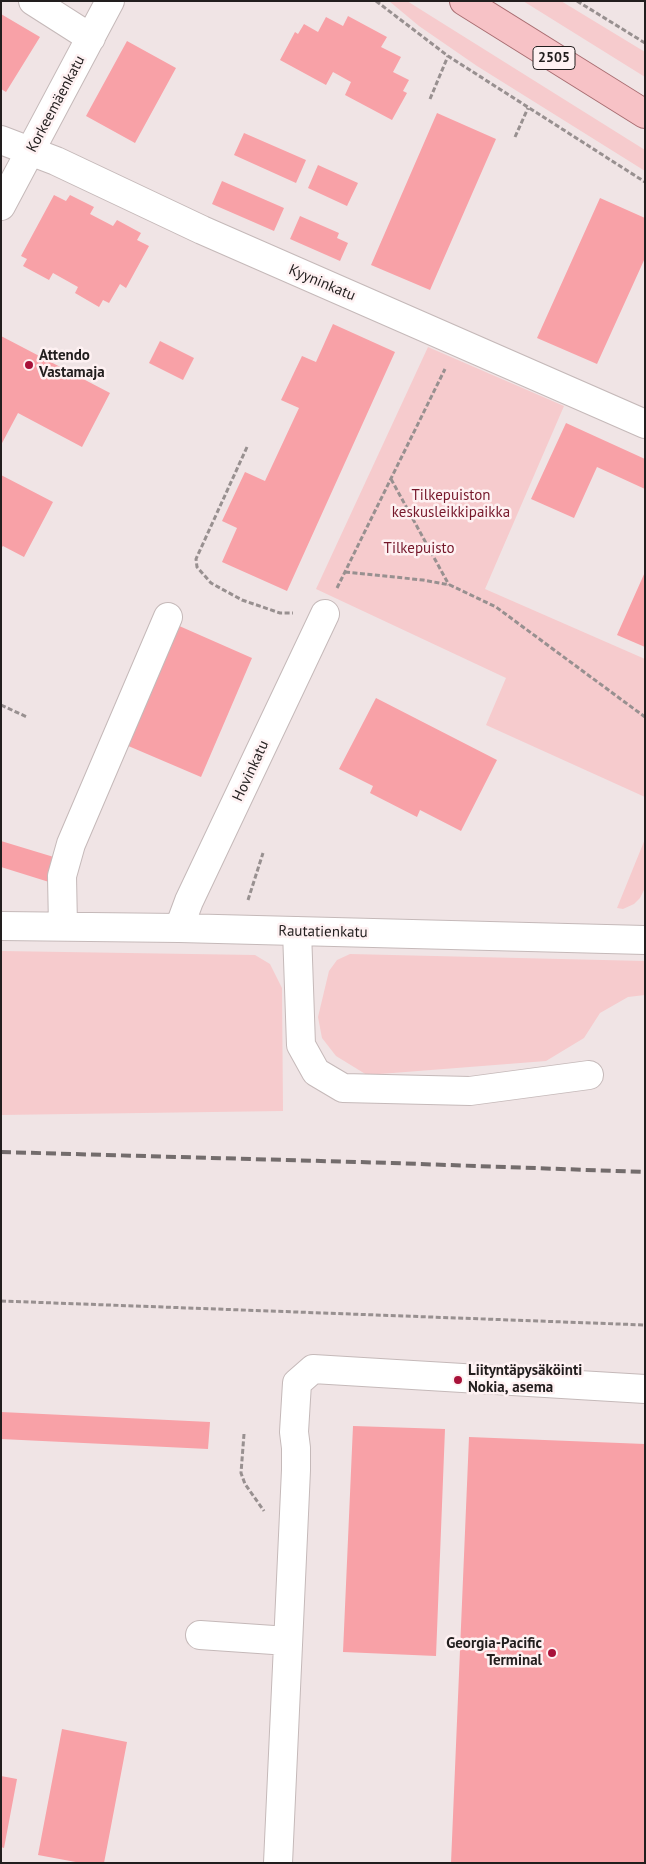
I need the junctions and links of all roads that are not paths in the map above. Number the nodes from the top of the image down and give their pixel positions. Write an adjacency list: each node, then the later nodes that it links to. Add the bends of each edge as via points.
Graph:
1 (33, 1): 4 (street)
2 (110, 1): 4 (street, Korkeemäenkatu)
3 (464, 1): 5 (main road, 2505)
4 (91, 38): 7 (street, Korkeemäenkatu)
5 (645, 114)
6 (1, 140): 7 (street, Kyyninkatu)
7 (31, 152): 8 (street, Korkeemäenkatu); 9 (street, Kyyninkatu)
8 (1, 206)
9 (645, 424)
10 (325, 614): 14 (street, Hovinkatu)
11 (168, 617): 13 (street, via 71,844 62,876)
12 (1, 926): 13 (street, Rautatienkatu)
13 (63, 926): 14 (street, Rautatienkatu)
14 (178, 928): 15 (street, Rautatienkatu)
15 (297, 931): 16 (street, Rautatienkatu); 17 (street, via 301,1045 316,1072 343,1088 470,1091)
16 (645, 940)
17 (590, 1075)
18 (645, 1389): 20 (street, via 313,1368 297,1383)
19 (200, 1635): 20 (street)
20 (288, 1641): 21 (street)
21 (278, 1863)

